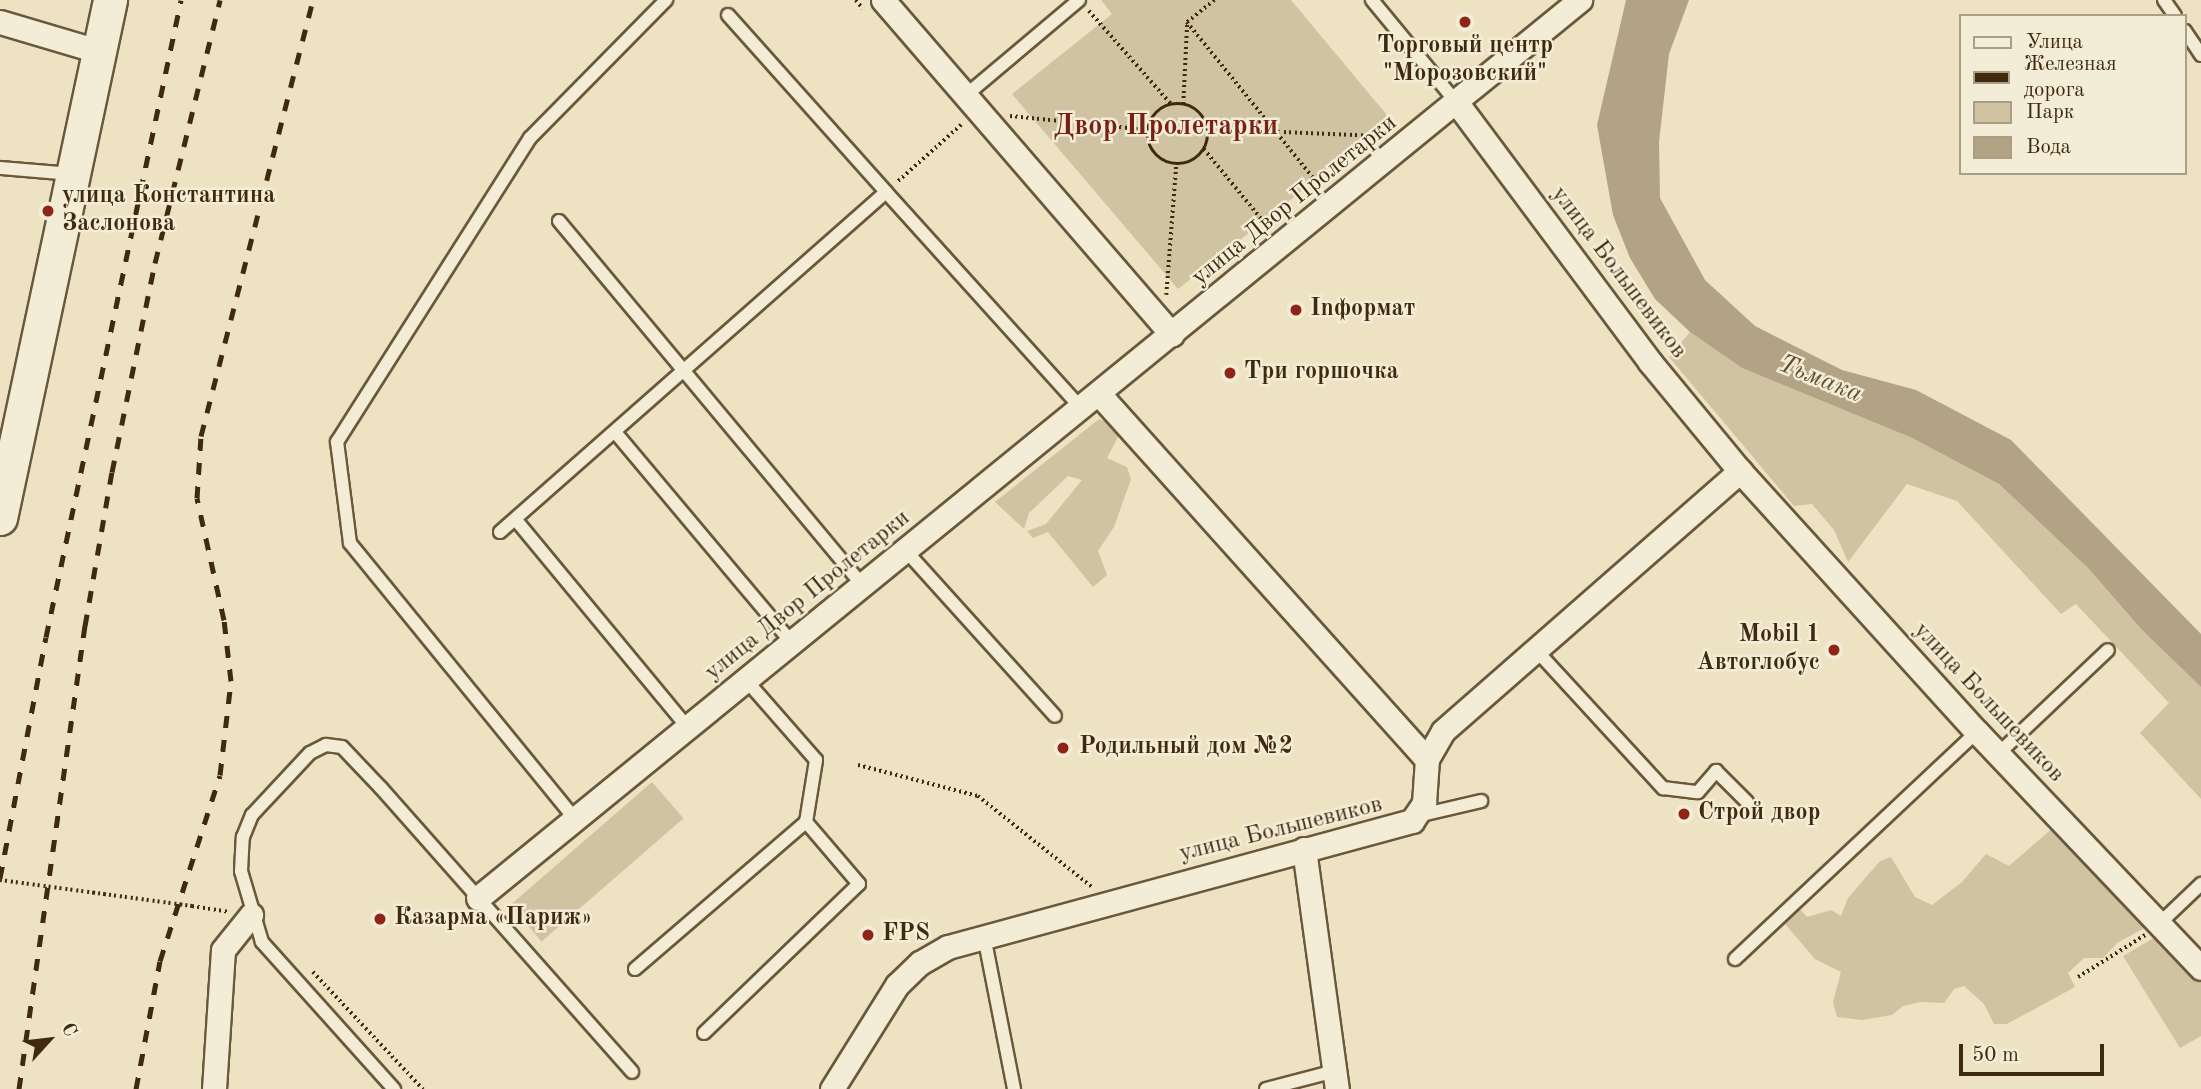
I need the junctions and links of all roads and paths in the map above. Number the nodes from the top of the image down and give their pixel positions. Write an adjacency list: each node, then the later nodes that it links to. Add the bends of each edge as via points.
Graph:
1 (110, 0): 12 (main road)
2 (666, 0): 53 (lane, via 530,138 337,442 350,543)
3 (883, 0): 14 (street)
4 (1079, 0): 14 (lane); 16 (path)
5 (1214, 0): 10 (path)
6 (1371, 0): 15 (lane)
7 (1580, 0): 15 (street, улица Двор Пролетарки)
8 (728, 15): 26 (lane)
9 (0, 22): 12 (street)
10 (1187, 22): 17 (path); 21 (path)
11 (2187, 34): 13 (lane)
12 (98, 51): 25 (main road)
13 (2201, 55)
14 (965, 96): 18 (street)
15 (1457, 103): 27 (street, улица Двор Пролетарки); 34 (street, улица Большевиков, via 1650,362)
16 (1171, 104): 17 (path); 20 (path, via 1153,116)
17 (1183, 104): 19 (path, via 1201,114)
18 (981, 114): 20 (path); 26 (path, via 963,123); 30 (street)
19 (1207, 129): 21 (path); 23 (path)
20 (1148, 130): 23 (path, via 1152,150 1171,163 1188,162)
21 (1276, 132): 22 (path); 27 (path)
22 (1385, 136)
23 (1204, 149): 29 (path)
24 (0, 168): 25 (lane)
25 (72, 174): 35 (main road)
26 (886, 192): 31 (lane); 32 (lane)
27 (1334, 203): 29 (street, улица Двор Пролетарки)
28 (559, 221): 31 (lane)
29 (1283, 245): 30 (street, улица Двор Пролетарки)
30 (1171, 335): 32 (street, улица Двор Пролетарки)
31 (684, 372): 33 (lane); 39 (lane)
32 (1090, 401): 38 (street, улица Двор Пролетарки); 48 (street)
33 (615, 432): 36 (lane); 40 (lane)
34 (1740, 471): 41 (street, улица Большевиков); 46 (street, улица Большевиков)
35 (1, 508)
36 (516, 520): 37 (lane); 45 (lane)
37 (500, 532)
38 (906, 551): 39 (street, улица Двор Пролетарки); 44 (lane)
39 (863, 586): 40 (street, улица Двор Пролетарки)
40 (792, 643): 43 (street, улица Двор Пролетарки)
41 (1536, 650): 48 (street, улица Большевиков, via 1443,731); 51 (lane, via 1663,788 1698,792 1716,771)
42 (2108, 650): 47 (lane)
43 (746, 680): 45 (street, улица Двор Пролетарки); 54 (lane, via 816,760)
44 (1055, 716)
45 (688, 728): 53 (street, улица Двор Пролетарки)
46 (1976, 732): 47 (street, улица Большевиков); 63 (lane)
47 (1998, 754): 61 (street, улица Большевиков)
48 (1427, 760): 52 (street, улица Большевиков, via 1425,798)
49 (858, 765): 59 (path, via 978,796)
50 (1481, 801): 52 (lane)
51 (1747, 802)
52 (1417, 817): 55 (street, улица Большевиков, via 1401,826)
53 (575, 820): 58 (street, улица Двор Пролетарки)
54 (806, 822): 66 (lane); 68 (lane, via 859,884)
55 (1304, 849): 59 (street, улица Большевиков); 70 (street)
56 (0, 880): 60 (path, bridge)
57 (2201, 884): 61 (lane)
58 (478, 898): 60 (lane, via 342,747 326,745 310,753 252,815 243,837 241,872); 69 (lane)
59 (1110, 902): 62 (street, улица Большевиков)
60 (251, 915): 71 (street, via 223,950); 72 (lane, via 262,942)
61 (2160, 923): 65 (street, улица Большевиков); 67 (path)
62 (984, 936): 74 (street, улица Большевиков, via 938,952 904,977); 75 (lane)
63 (1735, 959)
64 (305, 964): 73 (path)
65 (2201, 968)
66 (635, 969)
67 (2078, 977)
68 (705, 1032)
69 (632, 1072)
70 (1336, 1080): 76 (lane)
71 (214, 1089)
72 (394, 1089)
73 (423, 1089)
74 (832, 1089)
75 (1014, 1089)
76 (1266, 1089)

